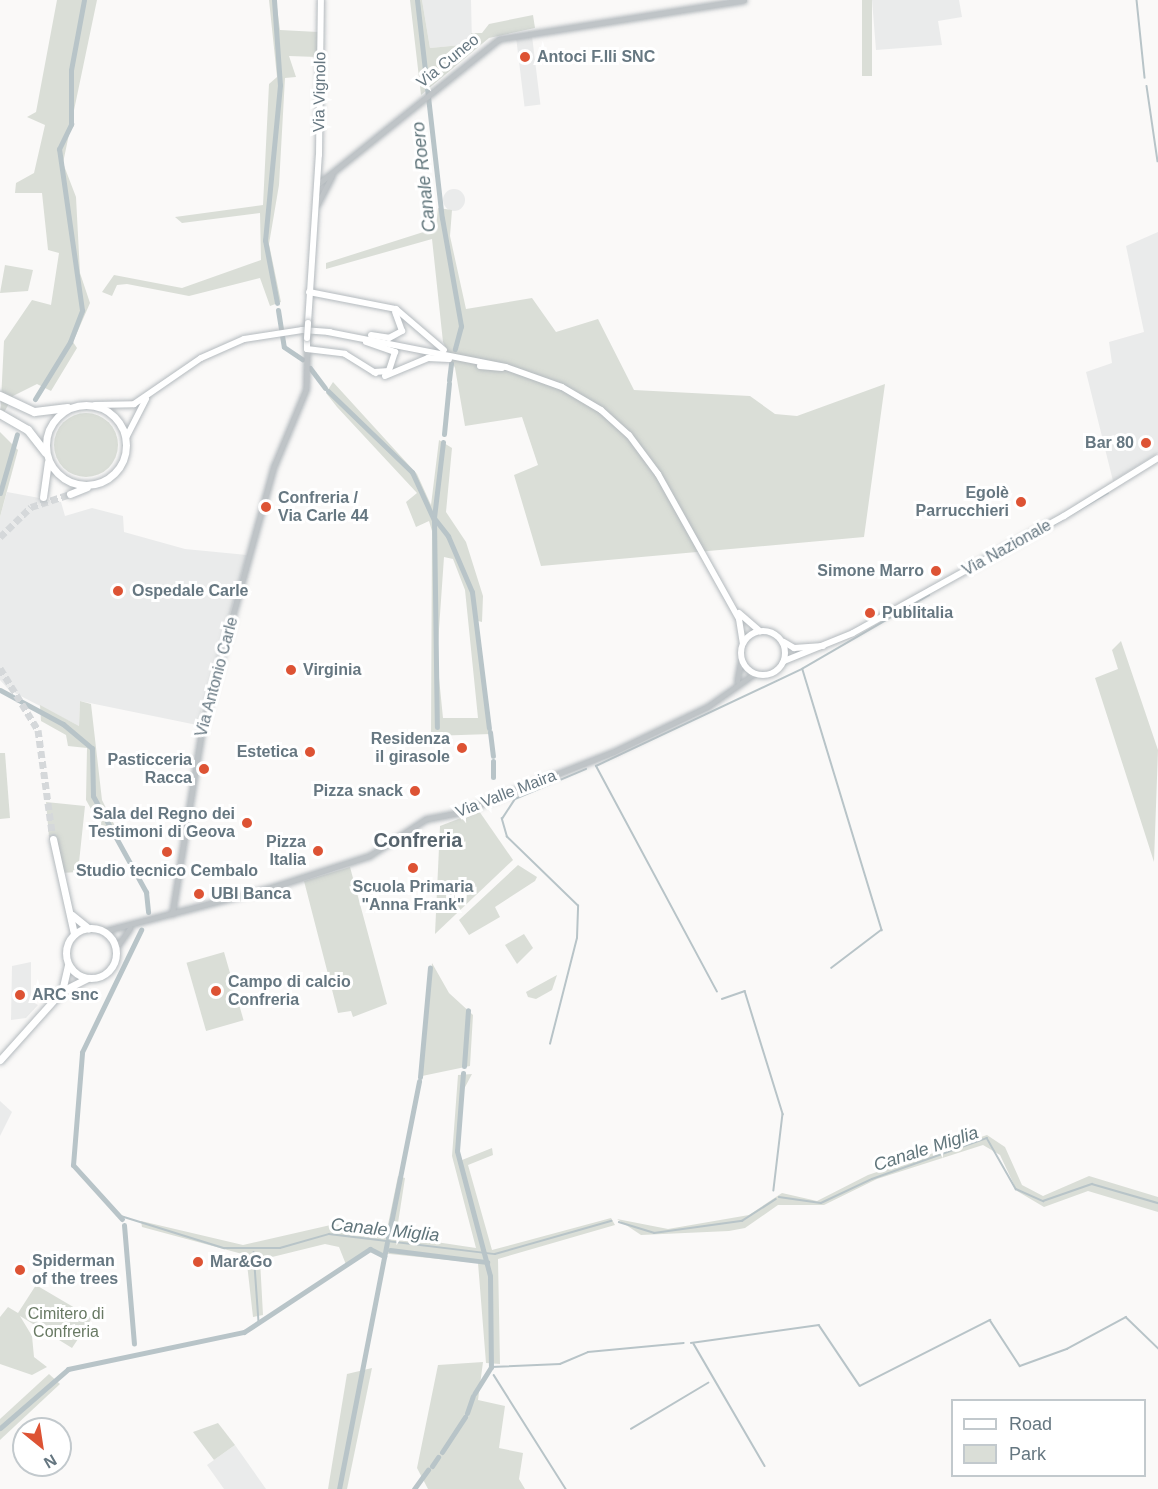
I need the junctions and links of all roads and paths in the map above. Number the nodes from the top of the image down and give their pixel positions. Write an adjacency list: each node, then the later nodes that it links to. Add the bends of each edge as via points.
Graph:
1 (321, 0): 3 (main road, Via Vignolo)
2 (744, 0): 4 (street, Via Cuneo, via 645,13 598,26 510,35 479,51)
3 (318, 171): 4 (street); 5 (main road, Via Vignolo)
4 (332, 174): 5 (street, Via Cuneo); 6 (street, Via Cuneo)
5 (318, 184): 6 (street); 7 (main road, Via Antonio Carle)
6 (327, 184): 7 (street, Via Cuneo)
7 (316, 206): 8 (main road, Via Antonio Carle)
8 (309, 292): 9 (main road); 11 (main road, Via Antonio Carle, bridge)
9 (390, 308): 10 (main road, via 404,325 397,336); 12 (main road, via 402,312 436,347)
10 (332, 332): 12 (main road); 13 (main road, via 394,352 389,371); 14 (main road, via 271,332 244,339 201,358)
11 (307, 349): 13 (main road, via 345,354); 35 (street, Via Antonio Carle, via 306,389 274,466 203,723)
12 (506, 367): 13 (main road, via 438,357 388,376); 25 (main road, via 586,399 629,435)
13 (374, 372)
14 (157, 389): 16 (main road, via 134,404); 19 (main road, via 137,409)
15 (0, 396): 17 (highway, via 41,413)
16 (95, 405): 17 (main road); 19 (main road, via 116,417)
17 (68, 408): 20 (main road, via 50,427)
18 (1, 414): 20 (highway, via 28,430)
19 (126, 438): 22 (main road, via 121,465)
20 (47, 456): 22 (main road, via 71,483); 24 (main road)
21 (1158, 458): 29 (main road, Via Nazionale)
22 (94, 485): 23 (main road)
23 (70, 494)
24 (43, 497)
25 (728, 598): 26 (main road); 28 (main road)
26 (760, 631): 27 (main road); 28 (main road)
27 (777, 636): 29 (main road, via 794,648); 31 (main road, via 785,647)
28 (743, 643): 30 (main road)
29 (829, 645): 31 (main road)
30 (741, 658): 32 (main road); 33 (street)
31 (784, 661): 32 (main road, via 768,675)
32 (754, 674): 33 (street, Via Valle Maira)
33 (737, 681): 36 (street, Via Valle Maira, via 707,707 633,743 467,809 426,819 369,855)
34 (53, 838): 38 (main road, via 59,885)
35 (178, 892): 36 (street, Via Antonio Carle); 37 (street, Via Antonio Carle)
36 (180, 912): 37 (street, Via Valle Maira)
37 (172, 914): 40 (street, Via Valle Maira)
38 (72, 915): 39 (main road); 42 (main road)
39 (88, 928): 41 (main road); 42 (main road)
40 (130, 928): 41 (street, Via Valle Maira); 43 (street)
41 (104, 931): 43 (main road)
42 (74, 934): 44 (main road, via 66,948)
43 (116, 948): 45 (main road, via 108,971)
44 (68, 962): 45 (main road); 46 (main road)
45 (87, 978): 46 (main road)
46 (62, 991): 47 (main road)
47 (0, 1060)

